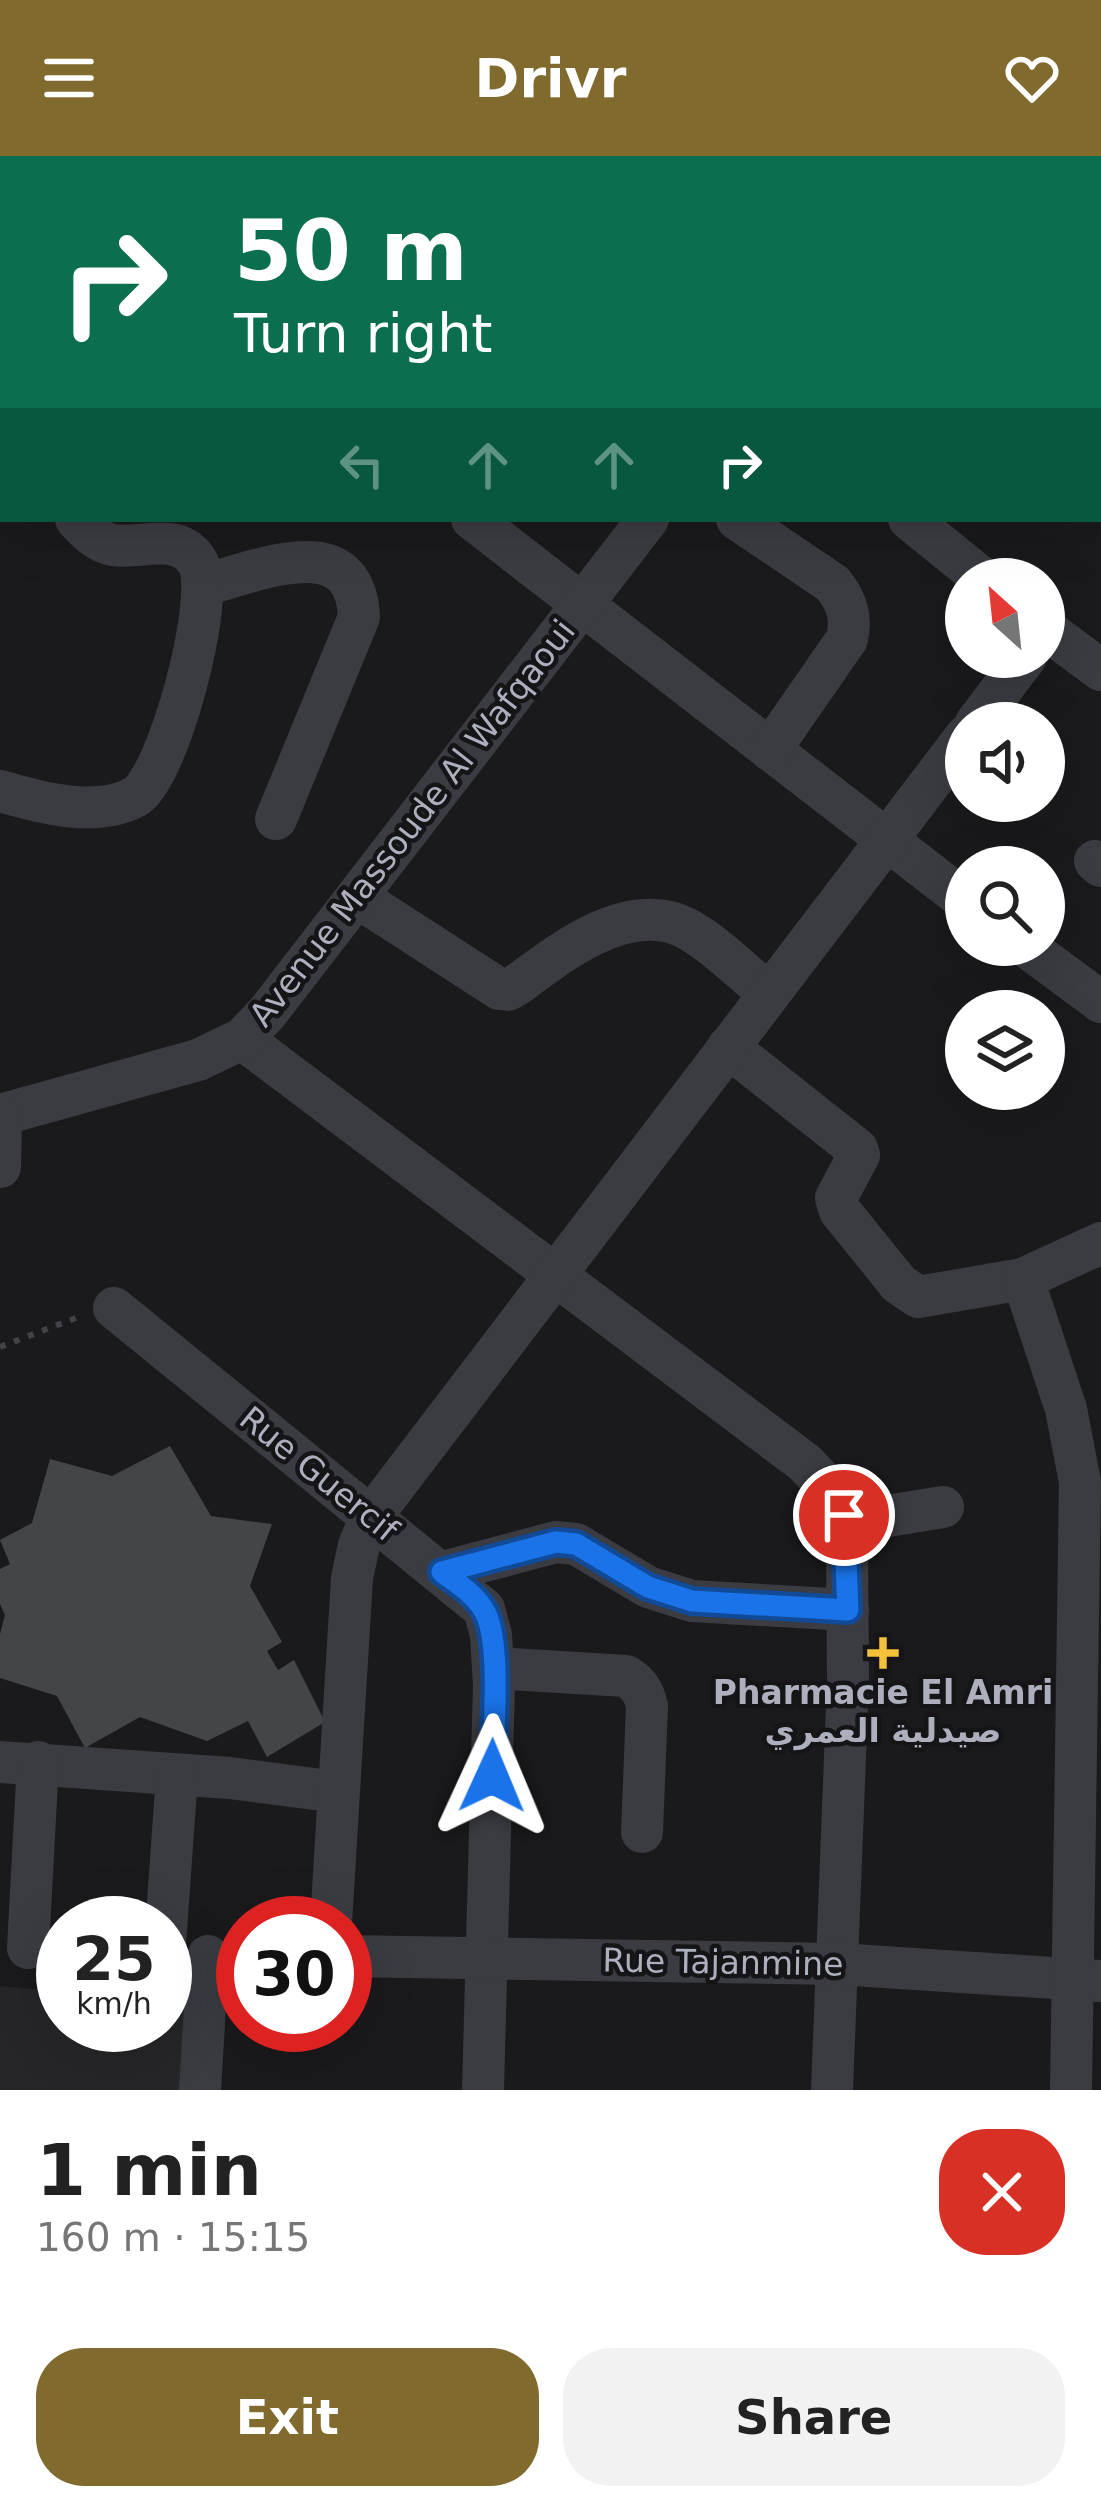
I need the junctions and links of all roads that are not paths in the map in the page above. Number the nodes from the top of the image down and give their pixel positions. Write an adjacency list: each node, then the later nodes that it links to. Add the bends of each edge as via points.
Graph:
1 (79, 522): 7 (street, via 115,546 162,542 186,550)
2 (476, 522): 8 (street)
3 (646, 522): 8 (street, Avenue Massoude Al Wafqaoui)
4 (741, 522): 11 (street, via 833,584 851,621 847,639)
5 (913, 522): 6 (street)
6 (957, 558)
7 (205, 584): 13 (street, via 172,734 142,793 95,808); 14 (street, via 319,561 339,568 358,594 359,617)
8 (581, 607): 11 (street); 17 (street, Avenue Massoude Al Wafqaoui)
9 (1065, 651): 10 (street)
10 (1101, 670)
11 (770, 750): 15 (street)
12 (945, 764): 15 (street)
13 (0, 791)
14 (276, 819)
15 (886, 841): 16 (street); 19 (street)
16 (945, 885)
17 (357, 897): 19 (street, via 499,989 594,935 625,923 671,922); 21 (street, Avenue Massoude Al Wafqaoui)
18 (1052, 966): 20 (street)
19 (768, 993): 22 (street)
20 (1101, 1002)
21 (242, 1039): 23 (street, Avenue Massoude Al Wafqaoui, via 198,1060); 26 (street)
22 (728, 1047): 26 (street); 27 (street, via 856,1149 836,1198 840,1210 905,1292 925,1298)
23 (0, 1115): 24 (street)
24 (0, 1167)
25 (1101, 1244): 27 (street)
26 (556, 1274): 31 (street); 32 (street, via 826,1481)
27 (1023, 1279): 29 (street)
28 (114, 1308): 31 (street, Rue Guercif)
29 (1088, 1445): 46 (street, via 1081,1514)
30 (943, 1507): 32 (street)
31 (371, 1517): 33 (street, Rue Guercif); 38 (street, via 352,1578)
32 (844, 1523): 34 (street)
33 (442, 1572): 34 (street, via 556,1542 576,1544 632,1579 692,1601); 35 (street, Rue Guercif, via 484,1609)
34 (848, 1610): 45 (street)
35 (494, 1668): 39 (street, via 635,1682 646,1706); 44 (street, Rue Guercif)
36 (19, 1762): 37 (street); 42 (street)
37 (177, 1775): 38 (street); 40 (street)
38 (337, 1792): 41 (street)
39 (642, 1832)
40 (168, 1896)
41 (332, 1896)
42 (30, 1948)
43 (372, 1956): 44 (street, Rue Tajanmine)
44 (488, 1958): 45 (street, Rue Tajanmine); 49 (street, Rue Guercif)
45 (838, 1964): 46 (street, Rue Tajanmine); 50 (street)
46 (1088, 1981): 51 (street)
47 (216, 2008): 48 (street)
48 (200, 2090)
49 (483, 2090)
50 (832, 2090)
51 (1071, 2090)

